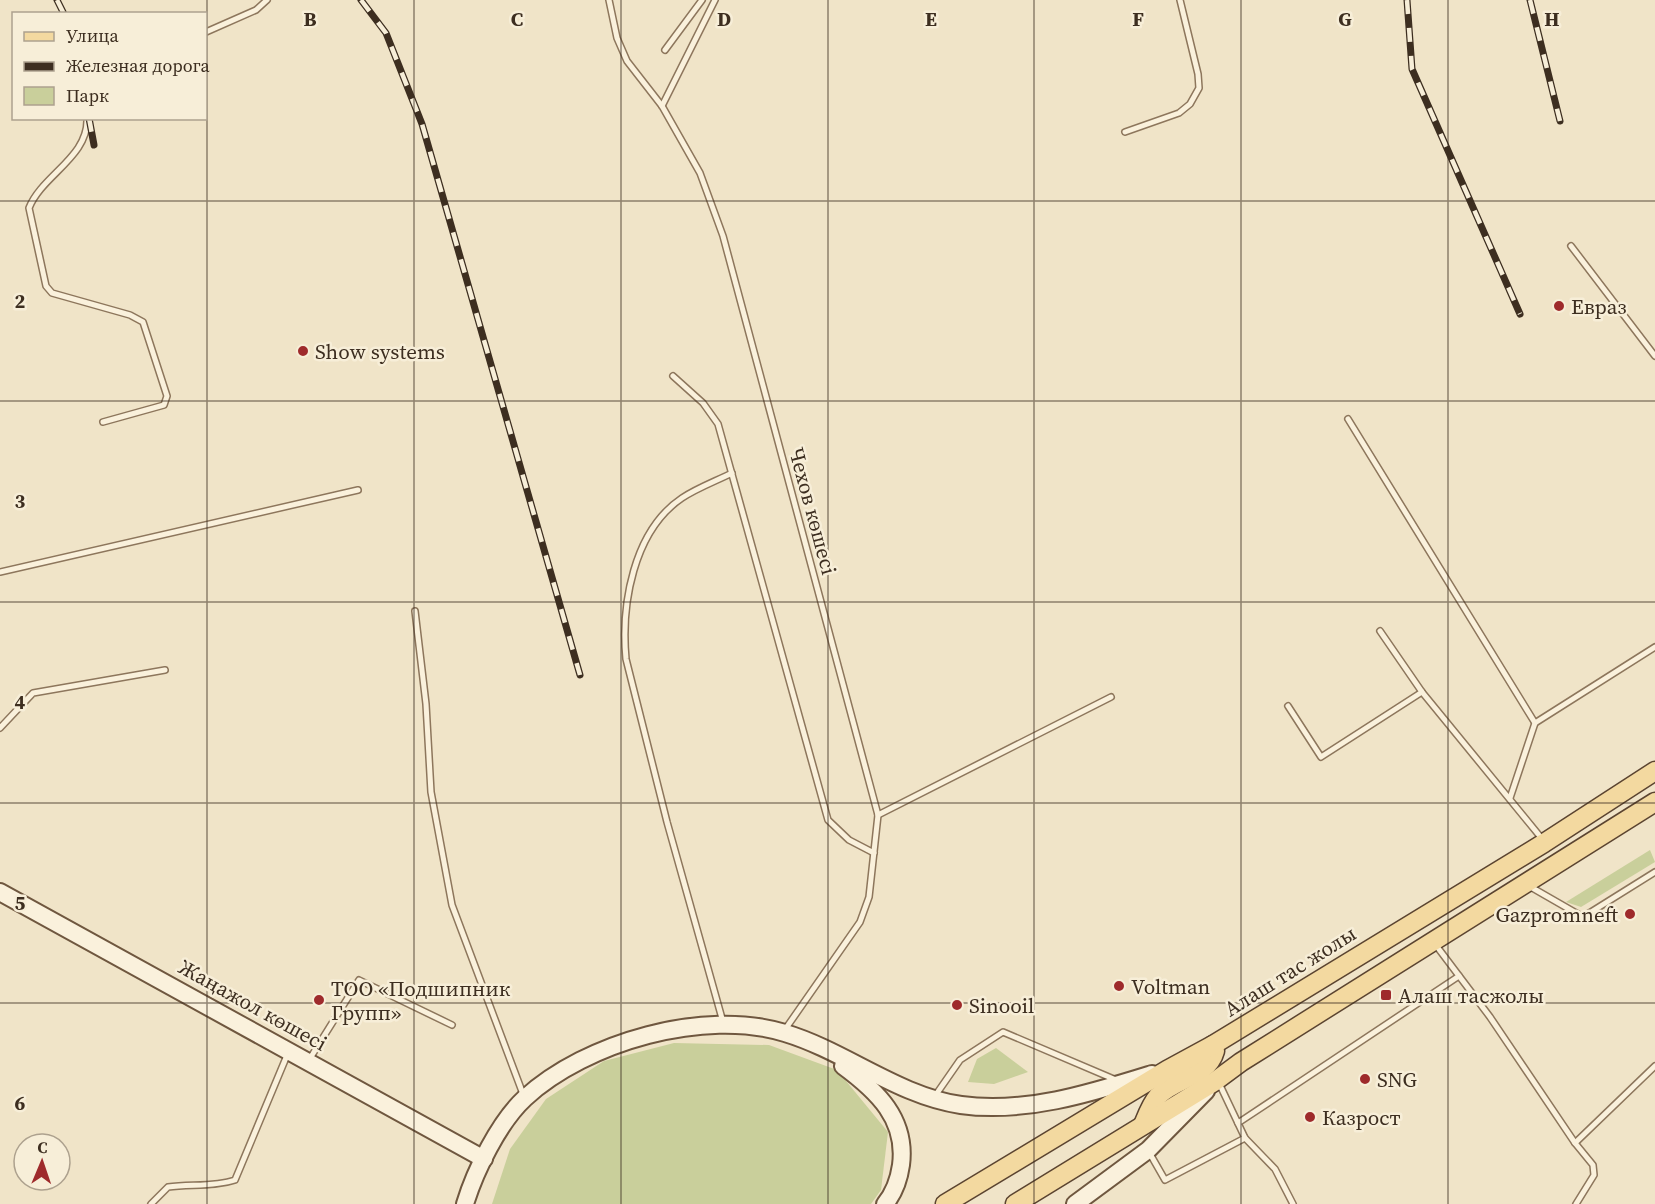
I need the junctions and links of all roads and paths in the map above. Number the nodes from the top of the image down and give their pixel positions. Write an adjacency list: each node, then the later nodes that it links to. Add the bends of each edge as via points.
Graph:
1 (267, 0): 6 (lane, via 256,10)
2 (609, 0): 8 (lane, Чехов көшесі, via 617,38 627,61)
3 (702, 0): 7 (lane)
4 (715, 0): 8 (lane)
5 (1180, 0): 10 (lane, via 1199,88 1179,113)
6 (207, 32)
7 (665, 50)
8 (662, 106): 31 (lane, Чехов көшесі, via 700,173 723,236)
9 (87, 120): 15 (lane, via 85,141 35,195 29,208 45,286 52,293 143,322 167,396 164,405)
10 (1125, 132)
11 (1571, 246): 12 (lane)
12 (1655, 356)
13 (673, 376): 16 (lane, via 703,403 718,424)
14 (1348, 419): 26 (lane)
15 (104, 422)
16 (732, 473): 33 (lane, via 828,820 849,840); 40 (lane, via 681,499 652,532 638,558 624,634 626,658 667,822)
17 (358, 490): 18 (lane)
18 (0, 572)
19 (415, 611): 53 (lane, via 426,704 430,792 452,905)
20 (1380, 631): 23 (lane)
21 (1655, 647): 26 (lane)
22 (165, 670): 27 (lane, via 33,693)
23 (1422, 692): 25 (lane, via 1321,757); 29 (lane)
24 (1111, 697): 31 (lane)
25 (1288, 706)
26 (1535, 723): 29 (lane)
27 (0, 728)
28 (1655, 771): 32 (main road, Алаш тас жолы)
29 (1510, 798): 32 (lane)
30 (1655, 802): 35 (main road)
31 (878, 815): 33 (lane, Чехов көшесі)
32 (1544, 843): 38 (main road, Алаш тас жолы)
33 (874, 853): 42 (lane, Чехов көшесі, via 869,897 860,922)
34 (1655, 872): 35 (lane, via 1583,917)
35 (1525, 884): 37 (main road)
36 (0, 892): 45 (main road, Жаңажол көшесі)
37 (1434, 943): 39 (lane); 47 (main road)
38 (1347, 962): 44 (main road, Алаш тас жолы); 47 (main road, via 1344,974 1332,985 1239,1044 1236,1049)
39 (1459, 976): 54 (lane); 57 (lane)
40 (724, 1023): 42 (main road); 53 (main road, via 644,1036 586,1060 552,1078)
41 (452, 1026): 46 (lane, via 359,980)
42 (783, 1032): 43 (main road)
43 (813, 1044): 52 (main road); 63 (main road, via 862,1079 892,1113 903,1149 892,1196)
44 (1213, 1045): 49 (main road, Алаш тас жолы); 55 (main road, via 1215,1051 1208,1066 1160,1094)
45 (289, 1052): 46 (main road, Жаңажол көшесі); 61 (lane, via 235,1180 218,1186 168,1186)
46 (308, 1061): 59 (main road, Жаңажол көшесі)
47 (1241, 1062): 50 (main road)
48 (1655, 1066): 57 (lane)
49 (1167, 1070): 51 (main road); 64 (main road, Алаш тас жолы)
50 (1216, 1081): 54 (lane); 55 (main road); 58 (main road)
51 (1123, 1083): 52 (main road, via 1019,1106 960,1105); 52 (lane, via 1003,1032 960,1060)
52 (933, 1098)
53 (525, 1099): 59 (main road)
54 (1239, 1123): 56 (lane)
55 (1143, 1125): 65 (main road)
56 (1245, 1138): 58 (lane, via 1165,1180); 67 (lane, via 1275,1169)
57 (1575, 1143): 68 (lane, via 1588,1157 1594,1175)
58 (1148, 1150): 60 (main road)
59 (484, 1159): 62 (main road)
60 (1094, 1196): 66 (main road)
61 (151, 1204)
62 (465, 1204)
63 (885, 1204)
64 (945, 1204)
65 (1015, 1204)
66 (1075, 1204)
67 (1293, 1204)
68 (1576, 1204)

